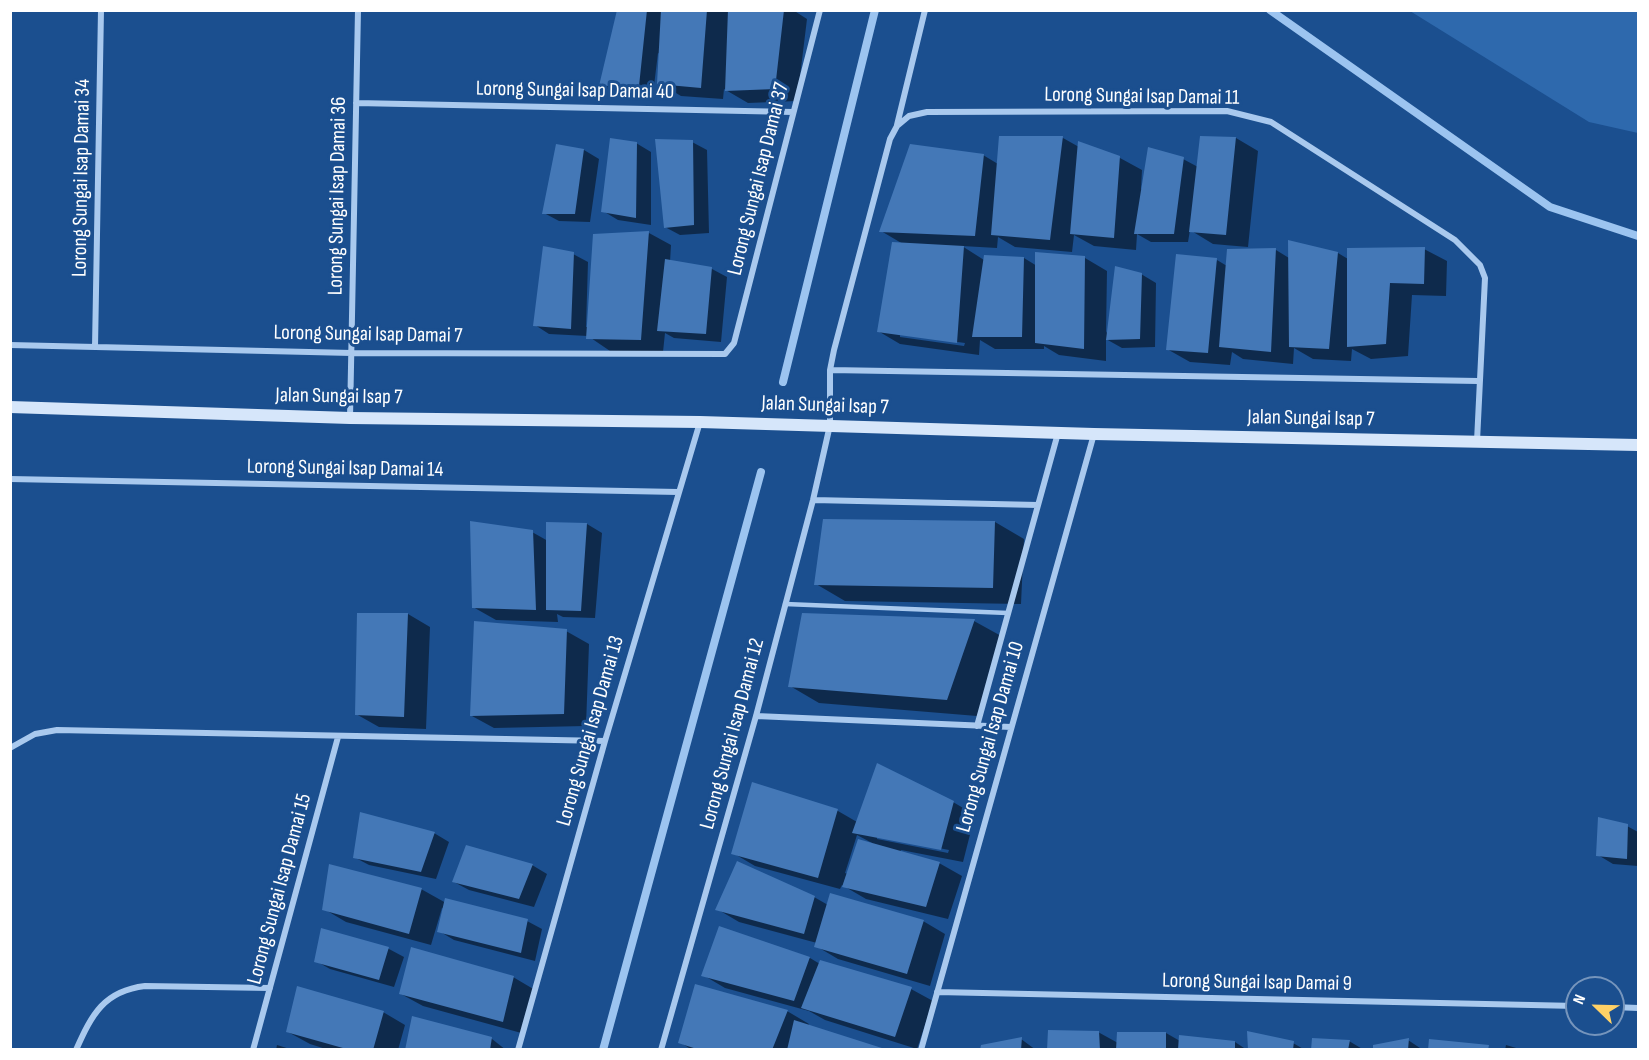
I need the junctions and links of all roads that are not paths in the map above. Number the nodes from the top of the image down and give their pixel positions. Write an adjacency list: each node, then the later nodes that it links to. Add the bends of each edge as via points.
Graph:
1 (101, 10): 9 (street, Lorong Sungai Isap Damai 34)
2 (358, 10): 5 (street, Lorong Sungai Isap Damai 36)
3 (820, 10): 6 (street, Lorong Sungai Isap Damai 37)
4 (925, 10): 7 (street)
5 (356, 103): 6 (street, Lorong Sungai Isap Damai 40); 10 (street, Lorong Sungai Isap Damai 36)
6 (793, 112): 11 (street, Lorong Sungai Isap Damai 37, via 734,343)
7 (897, 126): 12 (street, via 882,160); 13 (street, Lorong Sungai Isap Damai 11, via 909,117 938,112 1227,111 1271,122 1470,251 1485,278)
8 (10, 345): 9 (street, Lorong Sungai Isap Damai 7)
9 (95, 347): 10 (street, Lorong Sungai Isap Damai 7)
10 (352, 353): 11 (street, Lorong Sungai Isap Damai 7); 15 (street, Lorong Sungai Isap Damai 36)
11 (725, 354)
12 (830, 370): 13 (street); 17 (street)
13 (1478, 381): 20 (street, Lorong Sungai Isap Damai 11)
14 (10, 408): 15 (street, Jalan Sungai Isap 7)
15 (350, 418): 16 (street, Jalan Sungai Isap 7)
16 (700, 422): 17 (street, Jalan Sungai Isap 7); 23 (street, Lorong Sungai Isap Damai 13)
17 (830, 425): 18 (street, Jalan Sungai Isap 7); 24 (street, Lorong Sungai Isap Damai 12)
18 (1058, 433): 19 (street, Jalan Sungai Isap 7); 25 (street)
19 (1094, 434): 20 (street, Jalan Sungai Isap 7); 30 (street, Lorong Sungai Isap Damai 10)
20 (1477, 441): 21 (street, Jalan Sungai Isap 7)
21 (1638, 445)
22 (10, 479): 23 (street, Lorong Sungai Isap Damai 14)
23 (678, 492): 32 (street, Lorong Sungai Isap Damai 13)
24 (813, 500): 25 (street); 26 (street, Lorong Sungai Isap Damai 12)
25 (1038, 505): 27 (street)
26 (785, 604): 27 (lane); 28 (street, Lorong Sungai Isap Damai 12)
27 (1008, 612): 29 (street)
28 (756, 716): 29 (street); 40 (street, Lorong Sungai Isap Damai 12)
29 (977, 726): 30 (street)
30 (1011, 727): 35 (street, Lorong Sungai Isap Damai 10)
31 (338, 737): 32 (street); 33 (street, via 57,730 34,734); 34 (street, Lorong Sungai Isap Damai 15)
32 (605, 741): 39 (street, Lorong Sungai Isap Damai 13)
33 (10, 748)
34 (270, 988): 37 (street, via 126,988 109,997 98,1010); 38 (street, Lorong Sungai Isap Damai 15)
35 (937, 992): 36 (street, Lorong Sungai Isap Damai 9); 41 (street, Lorong Sungai Isap Damai 10)
36 (1565, 1006)
37 (76, 1050)
38 (253, 1050)
39 (518, 1050)
40 (662, 1050)
41 (921, 1050)

